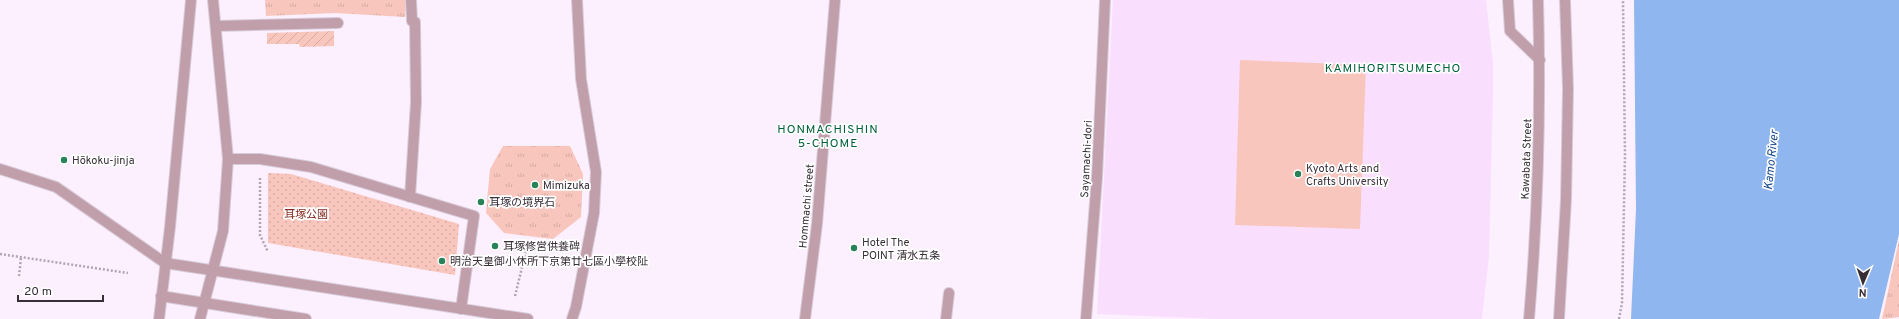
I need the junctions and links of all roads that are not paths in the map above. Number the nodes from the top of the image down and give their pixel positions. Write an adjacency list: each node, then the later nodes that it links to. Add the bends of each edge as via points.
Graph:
1 (191, 0): 16 (street)
2 (213, 0): 11 (street)
3 (411, 0): 15 (street, via 412,21 415,22 416,102)
4 (577, 0): 26 (street, via 581,79 596,172 594,214)
5 (835, 0): 27 (street, Hommachi street, via 817,224)
6 (1105, 0): 29 (street, Sayamachi-dori, via 1097,177)
7 (1508, 0): 12 (street, via 1510,31)
8 (1538, 0): 12 (street, Kawabata Street)
9 (1565, 0): 31 (street, via 1568,89 1566,200)
10 (338, 23): 11 (street)
11 (216, 26): 13 (street)
12 (1540, 60): 30 (street, Kawabata Street)
13 (228, 159): 15 (street, via 260,159 311,167); 17 (street, via 223,231)
14 (0, 170): 16 (street, via 56,187)
15 (410, 197): 21 (street, via 474,216)
16 (165, 262): 17 (street); 19 (street)
17 (213, 270): 20 (street); 21 (street)
18 (949, 293): 28 (street)
19 (162, 296): 20 (street); 22 (street)
20 (204, 303): 23 (street); 24 (street)
21 (461, 309): 25 (street)
22 (159, 319)
23 (200, 319)
24 (306, 319)
25 (528, 319)
26 (572, 319)
27 (805, 319)
28 (946, 319)
29 (1086, 319)
30 (1530, 319)
31 (1559, 319)

